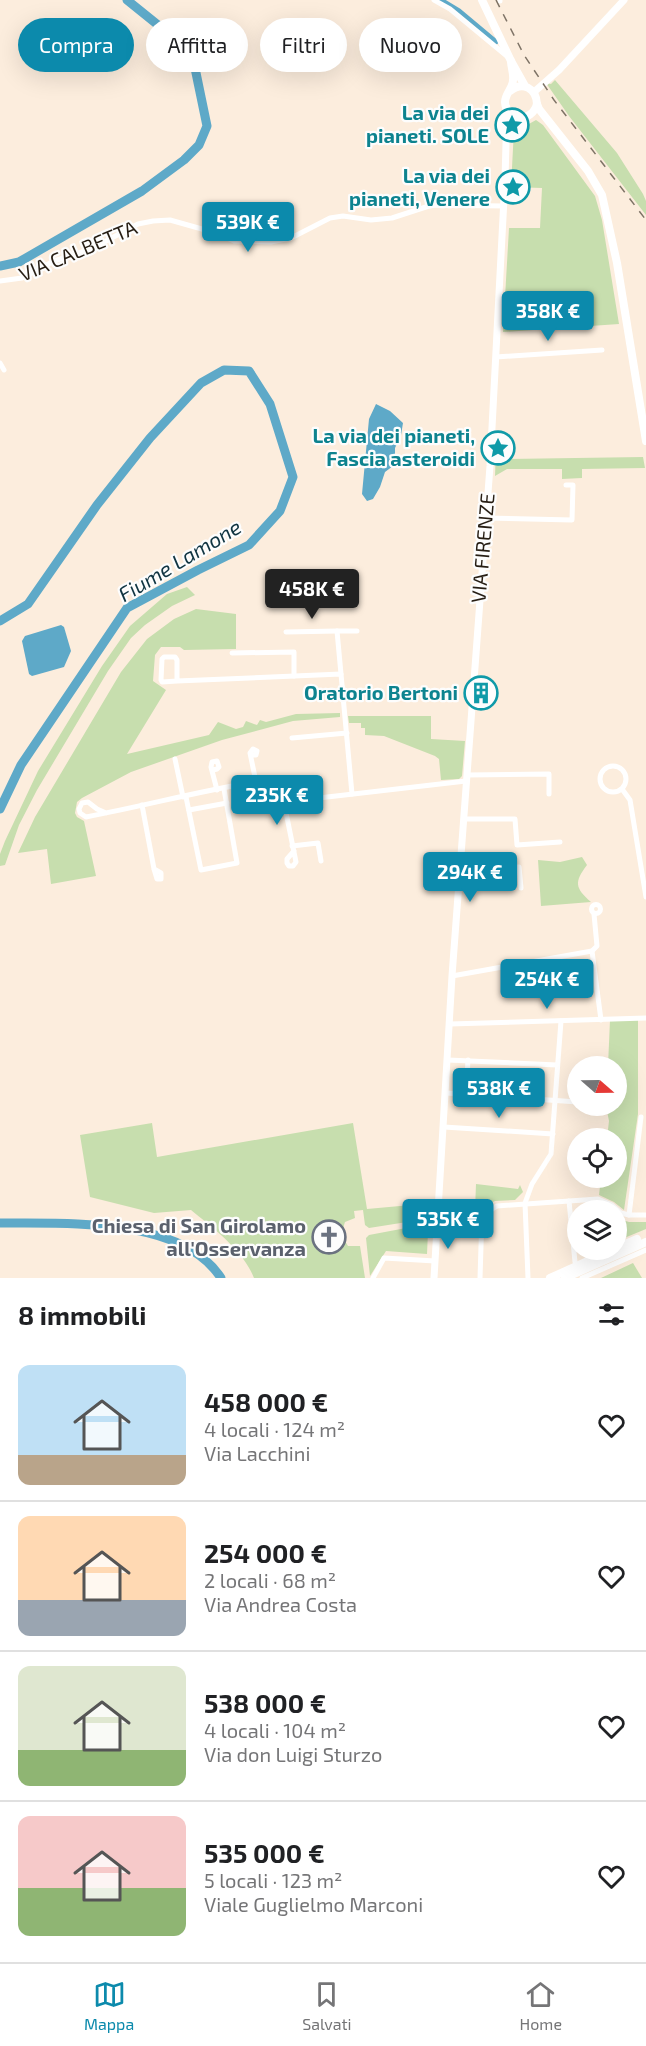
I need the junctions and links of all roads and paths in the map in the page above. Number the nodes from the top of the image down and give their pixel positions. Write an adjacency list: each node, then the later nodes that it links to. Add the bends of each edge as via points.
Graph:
1 (434, 0): 4 (street)
2 (482, 0): 4 (main road, via 492,11)
3 (624, 0): 7 (street)
4 (510, 60): 5 (main road); 6 (main road)
5 (525, 86): 6 (main road); 7 (main road)
6 (510, 91): 9 (main road)
7 (534, 92): 8 (main road)
8 (537, 104): 10 (main road); 12 (main road)
9 (507, 108): 11 (main road); 13 (street, VIA FIRENZE)
10 (529, 116): 11 (main road); 12 (main road, via 537,114)
11 (517, 117): 13 (street, VIA FIRENZE)
12 (547, 120): 20 (main road, via 602,195)
13 (507, 134): 14 (street, VIA FIRENZE)
14 (504, 206): 15 (street, VIA CALBETTA, via 432,205 392,218 330,218 291,238 271,242 234,241 170,220 153,221 138,224 22,278); 17 (street, VIA FIRENZE)
15 (0, 281)
16 (602, 350): 17 (street)
17 (496, 357): 23 (street, VIA FIRENZE)
18 (0, 363): 19 (street)
19 (4, 370)
20 (644, 417): 21 (main road)
21 (646, 441)
22 (566, 485): 23 (street, via 576,485 572,520)
23 (486, 518): 36 (street, VIA FIRENZE)
24 (357, 631): 26 (street)
25 (286, 632): 26 (street)
26 (337, 632): 28 (street)
27 (232, 653): 29 (street, via 294,652)
28 (341, 675): 29 (street); 31 (street)
29 (294, 676): 30 (street)
30 (177, 681): 30 (street, via 162,682 164,657 177,660)
31 (347, 733): 32 (street); 40 (street)
32 (292, 738)
33 (251, 755): 37 (street)
34 (174, 759): 42 (street)
35 (213, 770): 38 (street)
36 (467, 778): 40 (street); 41 (street, via 549,774); 48 (street, VIA FIRENZE)
37 (255, 782): 38 (street); 43 (street, via 279,778)
38 (221, 789): 42 (street); 44 (street)
39 (622, 789): 39 (street, via 626,776 621,769 612,766 604,770 599,781 603,789 610,793); 53 (street, via 630,800)
40 (352, 794): 43 (street)
41 (549, 794)
42 (185, 797): 45 (street); 46 (street)
43 (284, 802): 50 (street, via 293,849 318,843)
44 (227, 803): 46 (street); 46 (street, via 237,863 201,870)
45 (142, 805): 47 (street); 51 (street)
46 (189, 810)
47 (106, 813): 47 (street, via 88,802 79,809 82,816)
48 (464, 819): 49 (street, via 515,819 517,845); 52 (street, VIA FIRENZE)
49 (560, 842)
50 (321, 861)
51 (154, 869)
52 (460, 870): 54 (street, via 519,867); 58 (street, VIA FIRENZE)
53 (644, 871): 55 (street)
54 (521, 888)
55 (646, 893)
56 (594, 914): 57 (street, via 597,946)
57 (592, 951): 58 (street); 60 (street)
58 (452, 976): 62 (street, VIA FIRENZE)
59 (646, 1018): 60 (street)
60 (601, 1020): 61 (street)
61 (561, 1021): 62 (street); 65 (street)
62 (450, 1024): 63 (street, VIA FIRENZE)
63 (448, 1060): 64 (street); 66 (street, VIA FIRENZE)
64 (468, 1060): 65 (street); 67 (street)
65 (557, 1065): 68 (street)
66 (446, 1093): 67 (street); 71 (street, VIA FIRENZE)
67 (466, 1094): 68 (street)
68 (555, 1101): 69 (street); 72 (street)
69 (567, 1102)
70 (641, 1117): 78 (street)
71 (444, 1127): 72 (street); 80 (street, VIA FIRENZE)
72 (553, 1134): 76 (street, via 551,1154)
73 (567, 1200): 76 (street)
74 (569, 1200): 75 (street)
75 (600, 1200)
76 (525, 1203): 77 (street, via 497,1206); 90 (street)
77 (482, 1215): 80 (street); 89 (street)
78 (629, 1215): 79 (street)
79 (646, 1215)
80 (438, 1218): 86 (street, VIA FIRENZE)
81 (646, 1236): 83 (main road)
82 (646, 1242): 92 (main road)
83 (627, 1244)
84 (646, 1250): 93 (street)
85 (590, 1260): 91 (main road)
86 (435, 1261): 87 (street, via 384,1258); 88 (street, VIA FIRENZE)
87 (373, 1278)
88 (434, 1278)
89 (480, 1278)
90 (528, 1278)
91 (550, 1278)
92 (565, 1278)
93 (582, 1278)

